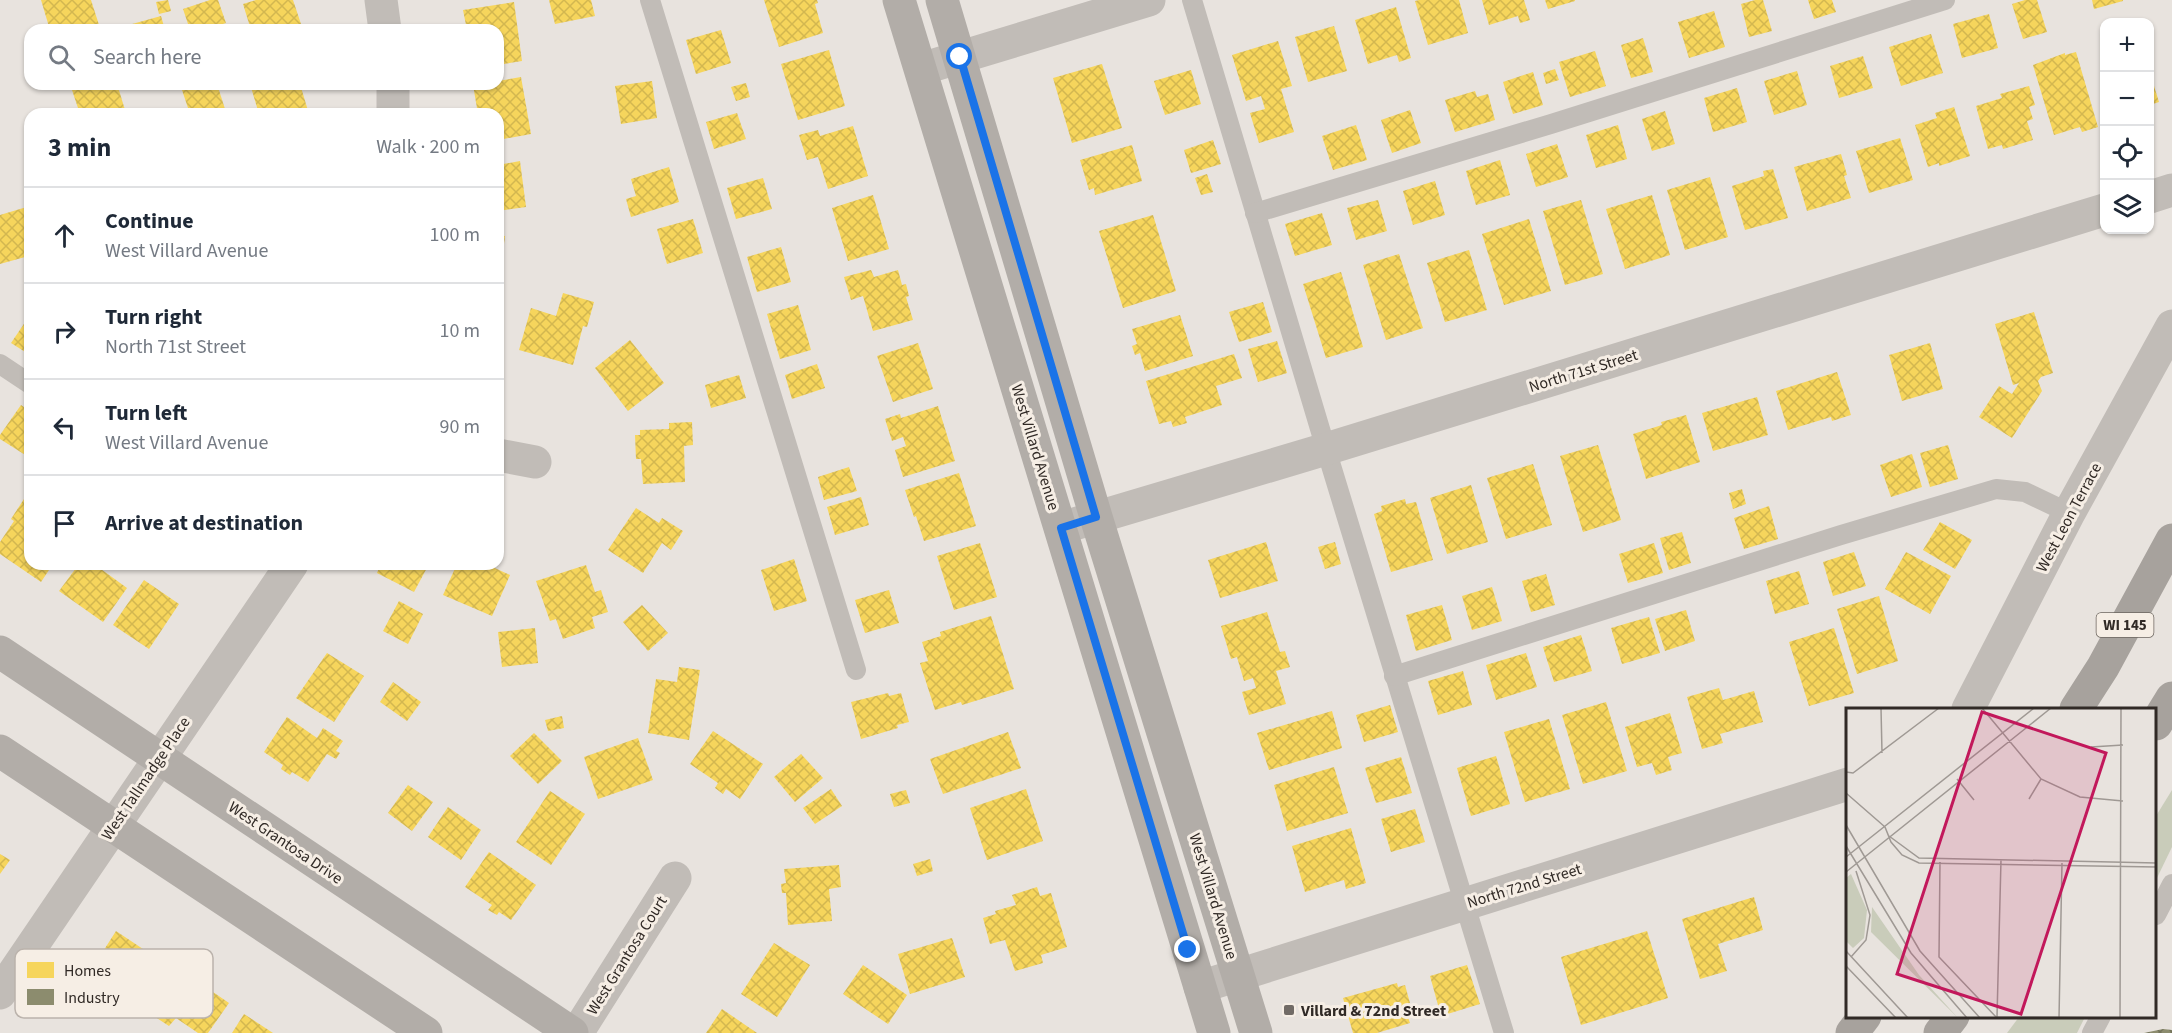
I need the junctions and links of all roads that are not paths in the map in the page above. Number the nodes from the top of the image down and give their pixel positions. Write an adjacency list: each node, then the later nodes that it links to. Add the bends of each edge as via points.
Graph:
1 (381, 0): 8 (street)
2 (650, 0): 29 (lane)
3 (899, 0): 10 (street, West Villard Avenue)
4 (942, 0): 9 (street, West Villard Avenue)
5 (1149, 0): 9 (street)
6 (1192, 0): 16 (lane)
7 (1945, 0): 16 (lane)
8 (384, 24)
9 (960, 57): 10 (street); 24 (street, West Villard Avenue)
10 (921, 69): 25 (street, West Villard Avenue)
11 (393, 90): 12 (street)
12 (393, 108)
13 (2172, 190): 14 (street)
14 (2154, 196)
15 (2100, 211): 20 (street, North 71st Street)
16 (1255, 213): 20 (lane)
17 (2172, 326): 23 (street, West Leon Terrace)
18 (0, 364): 19 (lane)
19 (24, 380)
20 (1326, 450): 24 (street, North 71st Street); 30 (lane)
21 (504, 455): 22 (street)
22 (535, 462)
23 (2069, 513): 30 (lane, via 2025,492 1996,489); 32 (street, West Leon Terrace)
24 (1096, 517): 25 (street, North 71st Street); 45 (street, West Villard Avenue)
25 (1061, 528): 46 (street, West Villard Avenue)
26 (2172, 540): 33 (highway, WI 145)
27 (288, 570): 36 (street, West Tallmadge Place)
28 (0, 652): 36 (street, West Grantosa Drive)
29 (856, 670)
30 (1394, 676): 41 (lane)
31 (2172, 698): 34 (highway)
32 (1969, 708)
33 (2077, 708)
34 (2157, 722)
35 (0, 751): 38 (street)
36 (159, 757): 38 (street, West Tallmadge Place); 52 (street, West Grantosa Drive)
37 (1846, 785): 41 (street, North 72nd Street)
38 (113, 826): 43 (street, West Tallmadge Place); 51 (street)
39 (675, 878): 53 (street, West Grantosa Court)
40 (2172, 884): 42 (lane)
41 (1463, 904): 45 (street, North 72nd Street); 56 (lane)
42 (2157, 913)
43 (30, 949)
44 (15, 971): 47 (street, West Tallmadge Place)
45 (1238, 974): 46 (street, North 72nd Street); 55 (street, West Villard Avenue)
46 (1200, 987): 54 (street, West Villard Avenue)
47 (0, 993)
48 (1864, 1018): 57 (highway)
49 (1952, 1018): 58 (highway)
50 (2100, 1018): 59 (lane)
51 (426, 1033)
52 (572, 1033)
53 (577, 1033)
54 (1214, 1033)
55 (1256, 1033)
56 (1504, 1033)
57 (1852, 1033)
58 (1940, 1033)
59 (2092, 1033)

